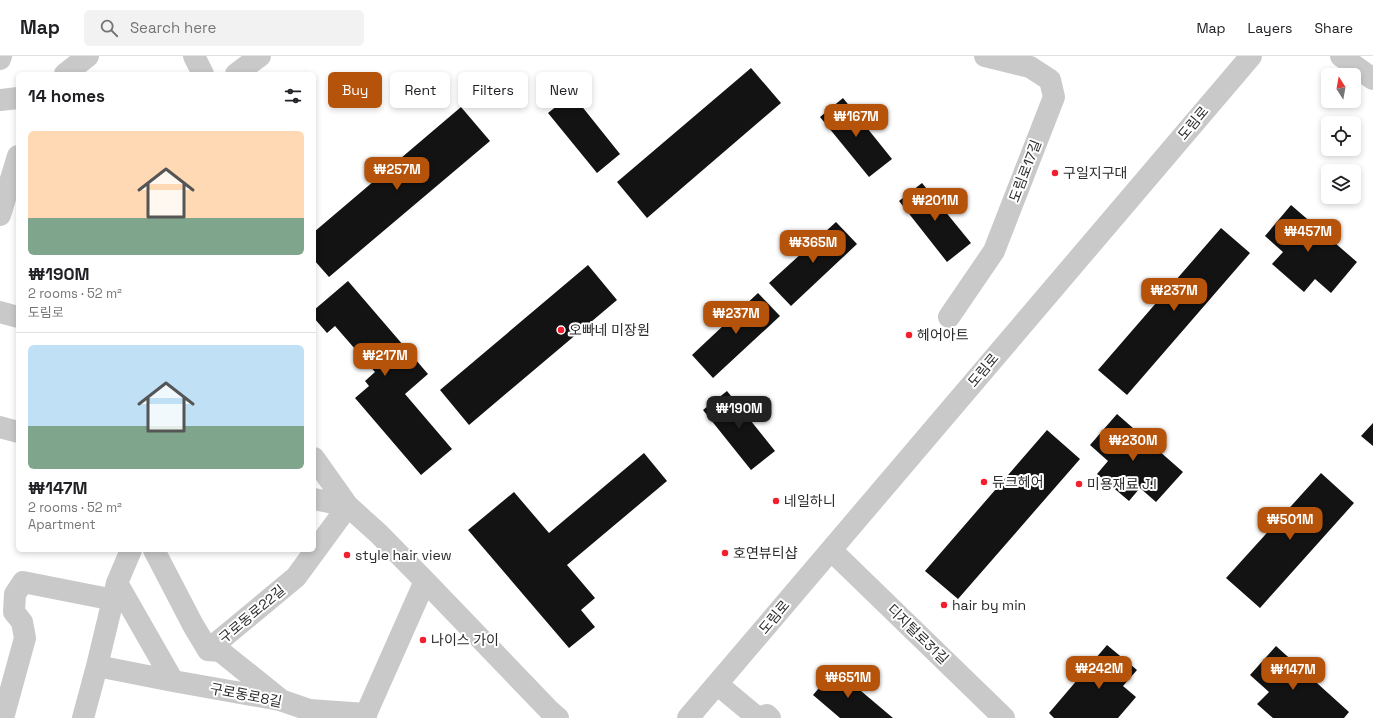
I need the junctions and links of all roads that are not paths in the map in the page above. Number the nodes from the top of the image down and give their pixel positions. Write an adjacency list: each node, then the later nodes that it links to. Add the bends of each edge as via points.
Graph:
1 (1, 56): 7 (street)
2 (88, 56): 8 (street)
3 (194, 56): 9 (street)
4 (985, 56): 17 (street, 도림로17길, via 1030,67 1050,80 1054,98 994,251)
5 (1250, 56): 24 (street, 도림로)
6 (1341, 56): 10 (street)
7 (0, 59)
8 (68, 72)
9 (202, 72)
10 (1373, 79)
11 (16, 98): 12 (street)
12 (0, 100)
13 (16, 166): 14 (street)
14 (7, 209)
15 (0, 312): 16 (street)
16 (16, 316)
17 (949, 318)
18 (0, 427): 19 (street)
19 (16, 431)
20 (316, 461): 22 (street)
21 (316, 499): 22 (street)
22 (348, 506): 23 (street, 구로동로22길); 28 (street)
23 (316, 550)
24 (831, 550): 33 (street, 도림로); 41 (street, 디지털로31길)
25 (130, 552): 29 (street)
26 (155, 552): 30 (street)
27 (314, 552): 30 (street, 구로동로22길, via 296,577)
28 (426, 581): 35 (street); 38 (street)
29 (116, 592): 31 (street); 32 (street); 36 (street, via 23,582 15,594 14,612 22,622 25,638)
30 (208, 650): 34 (street, 구로동로22길, via 220,651)
31 (97, 666): 32 (street, 구로동로8길); 37 (street)
32 (173, 681): 34 (street, 구로동로8길)
33 (717, 684): 39 (street, 도림로); 40 (street, via 758,718)
34 (280, 700): 35 (street, 구로동로8길, via 309,710)
35 (366, 716)
36 (3, 718)
37 (83, 718)
38 (558, 718)
39 (688, 718)
40 (770, 718)
41 (1004, 718)

